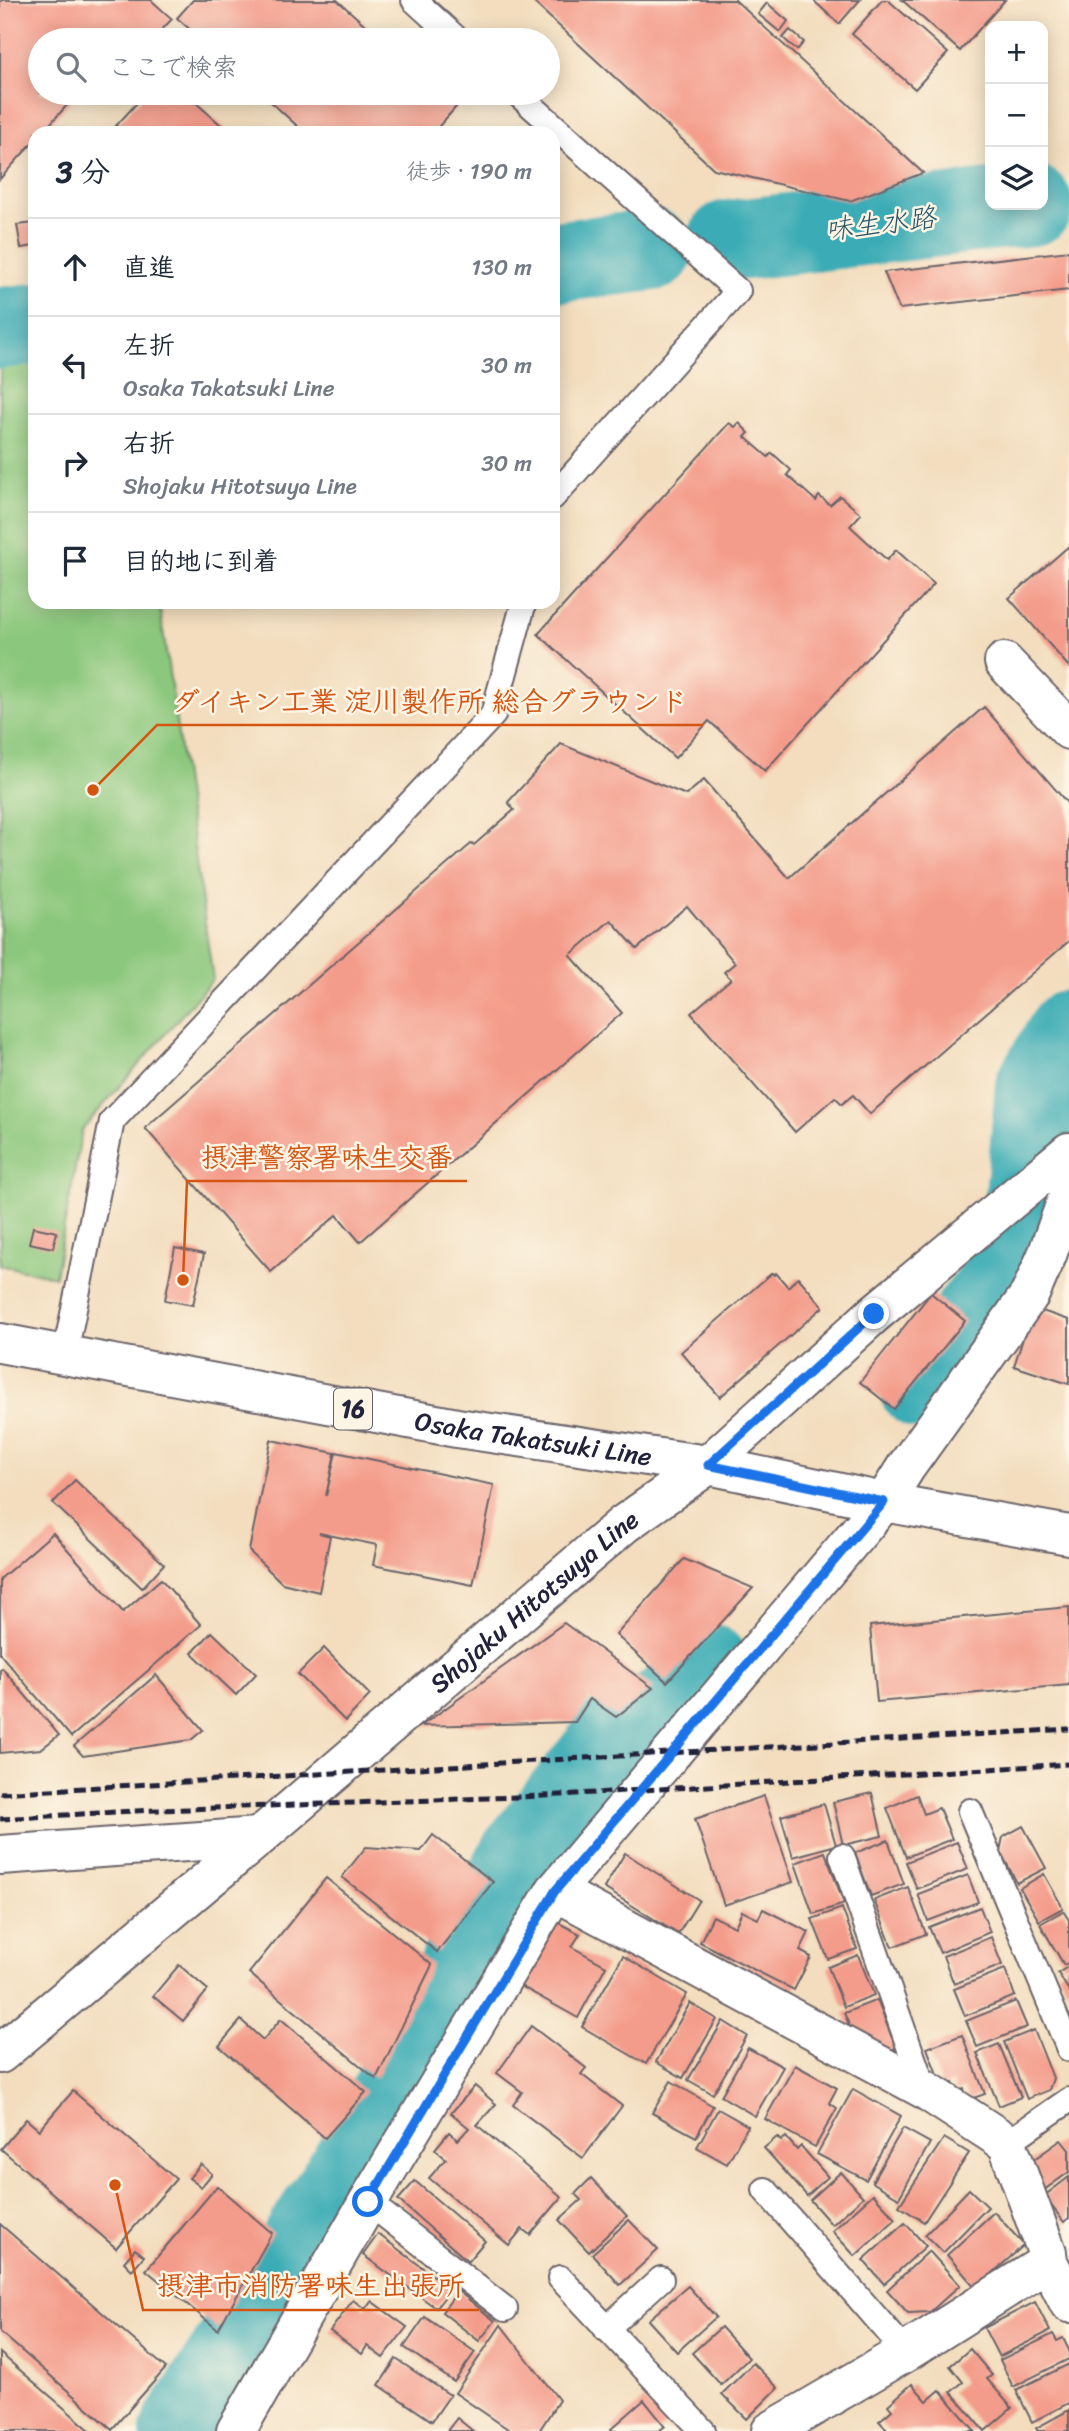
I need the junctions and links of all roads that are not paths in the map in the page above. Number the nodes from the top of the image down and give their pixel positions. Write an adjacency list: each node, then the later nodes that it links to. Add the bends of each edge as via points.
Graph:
1 (414, 0): 2 (lane)
2 (445, 28)
3 (530, 105): 4 (lane)
4 (554, 126)
5 (560, 132): 6 (lane, via 738,291)
6 (560, 489)
7 (522, 609): 13 (lane, via 493,715 112,1121)
8 (1004, 662): 9 (street)
9 (1069, 730)
10 (1069, 1152): 11 (street, Shojaku Hitotsuya Line)
11 (1054, 1186): 14 (street, Shojaku Hitotsuya Line, via 1003,1206 874,1314); 15 (street, via 1047,1255 1030,1294)
12 (0, 1343): 13 (street, Osaka Takatsuki Line / 16)
13 (65, 1354): 14 (street, Osaka Takatsuki Line / 16, via 457,1428)
14 (708, 1465): 15 (street, Osaka Takatsuki Line / 16); 18 (street, Shojaku Hitotsuya Line, via 624,1524)
15 (884, 1502): 16 (street, Osaka Takatsuki Line / 16); 21 (street)
16 (1069, 1535)
17 (970, 1811): 22 (lane)
18 (258, 1837): 19 (street); 23 (street, Shojaku Hitotsuya Line)
19 (0, 1854)
20 (842, 1856): 24 (lane)
21 (555, 1891): 24 (street); 28 (street)
22 (1069, 2049)
23 (0, 2054)
24 (924, 2089): 26 (street)
25 (1069, 2100): 26 (lane)
26 (1007, 2143): 29 (street)
27 (765, 2190): 35 (lane)
28 (368, 2202): 33 (lane); 36 (street)
29 (1055, 2250): 32 (street); 35 (street)
30 (560, 2278): 34 (lane)
31 (661, 2279): 34 (lane)
32 (1069, 2303)
33 (505, 2309)
34 (606, 2329): 37 (lane)
35 (906, 2352): 38 (street)
36 (236, 2431)
37 (704, 2431)
38 (771, 2431)

